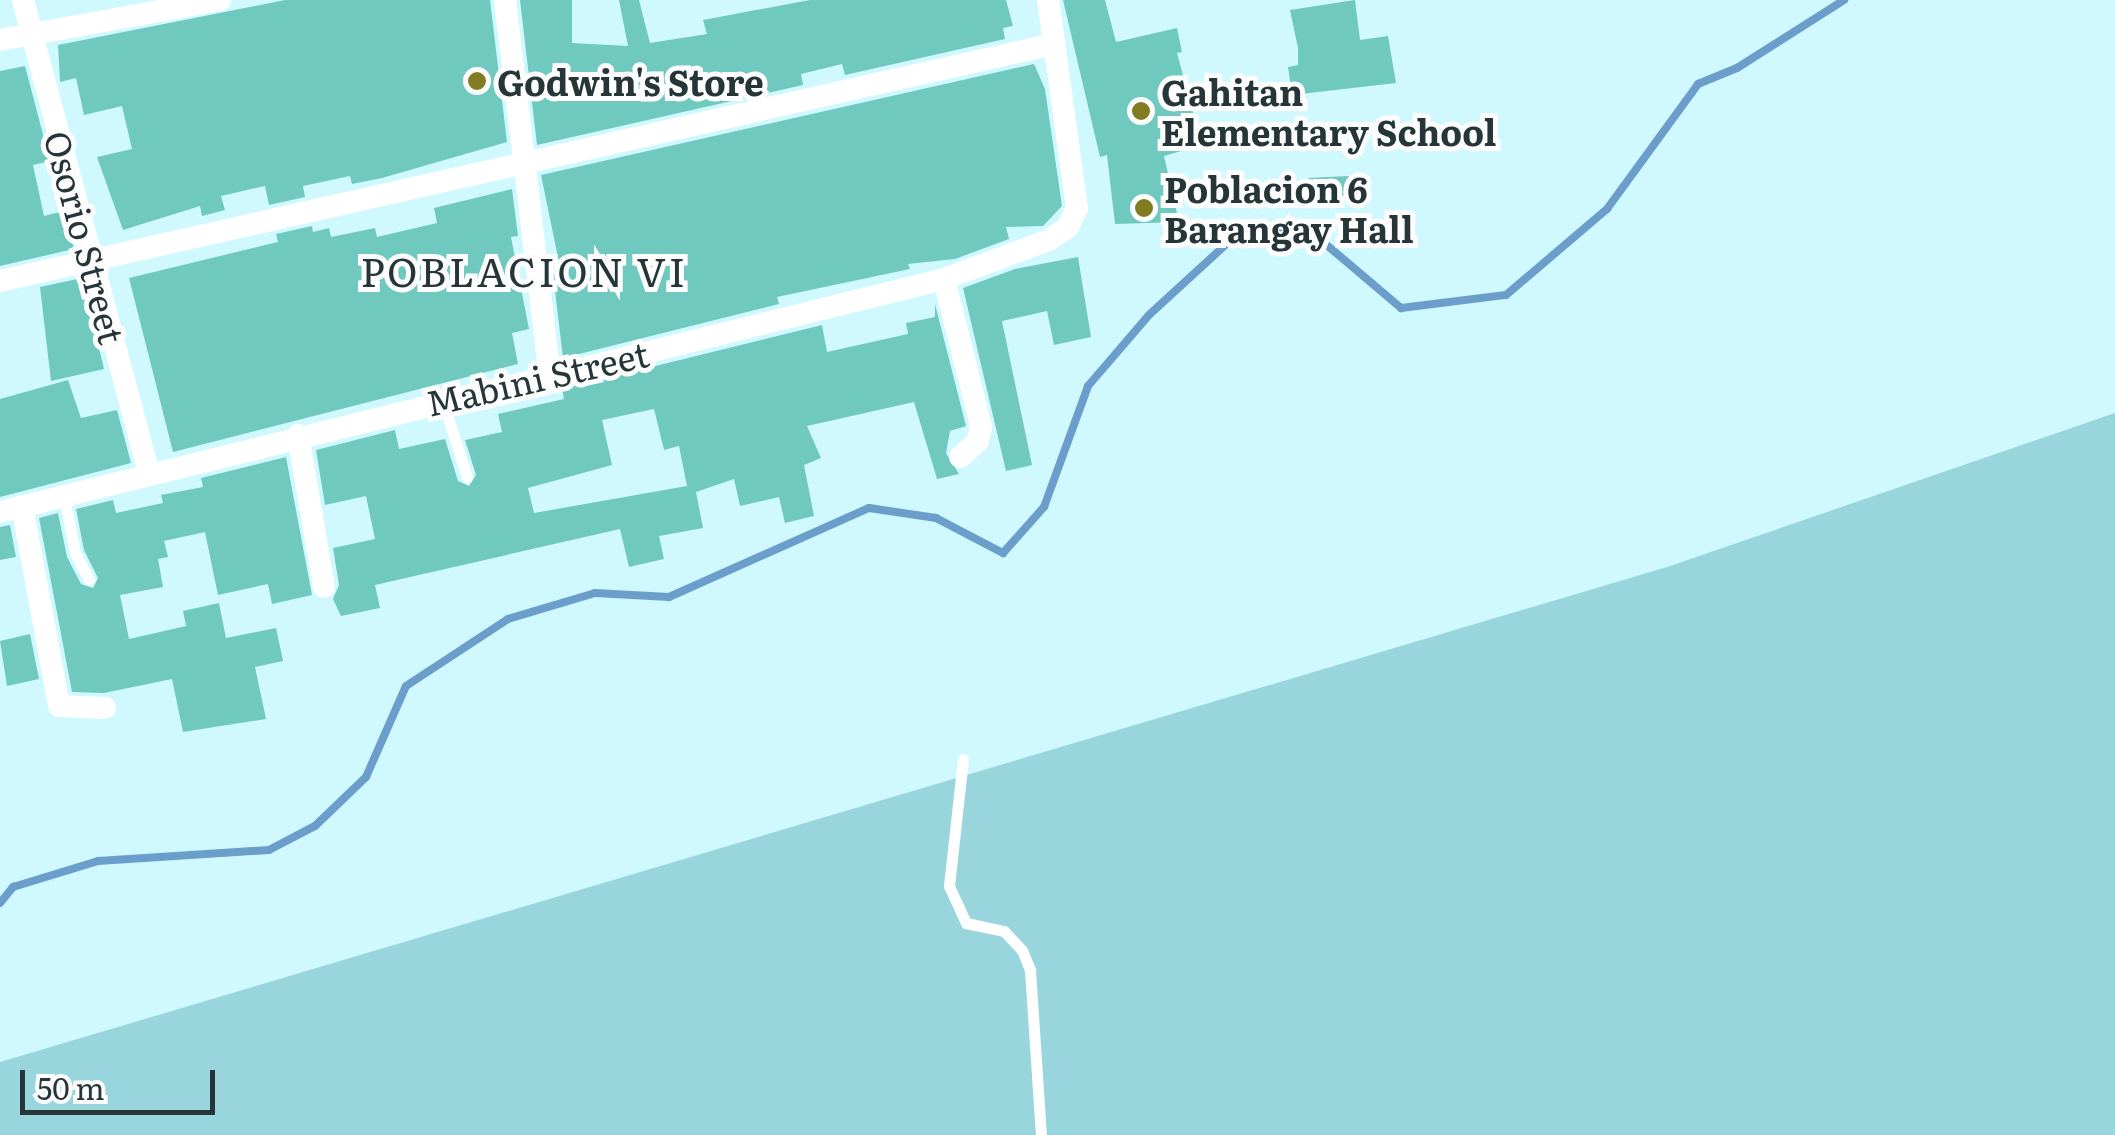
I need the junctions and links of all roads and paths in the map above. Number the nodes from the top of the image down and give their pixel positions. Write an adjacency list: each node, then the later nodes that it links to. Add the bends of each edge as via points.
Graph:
1 (24, 0): 5 (street, Osorio Street)
2 (220, 0): 5 (street)
3 (505, 0): 8 (street)
4 (1048, 0): 7 (street)
5 (30, 33): 6 (street); 9 (street, Osorio Street)
6 (0, 40)
7 (1053, 44): 8 (street); 10 (street, Mabini Street, via 1077,208 1068,227)
8 (522, 162): 9 (street); 12 (street)
9 (92, 257): 11 (street); 16 (street, Osorio Street)
10 (944, 279): 12 (street, Mabini Street); 15 (street, via 981,426 978,441)
11 (0, 280)
12 (550, 377): 13 (street, Mabini Street)
13 (442, 398): 14 (street, Mabini Street); 17 (lane)
14 (298, 435): 16 (street, Mabini Street); 21 (street)
15 (960, 457)
16 (149, 474): 18 (street, Mabini Street)
17 (468, 477)
18 (64, 495): 19 (street, Mabini Street); 20 (lane, via 75,553)
19 (11, 509): 22 (street, via 59,706)
20 (89, 579)
21 (324, 587)
22 (104, 708)
23 (962, 759): 24 (lane, via 950,886 966,924 1004,931 1030,970)
24 (1041, 1135)

